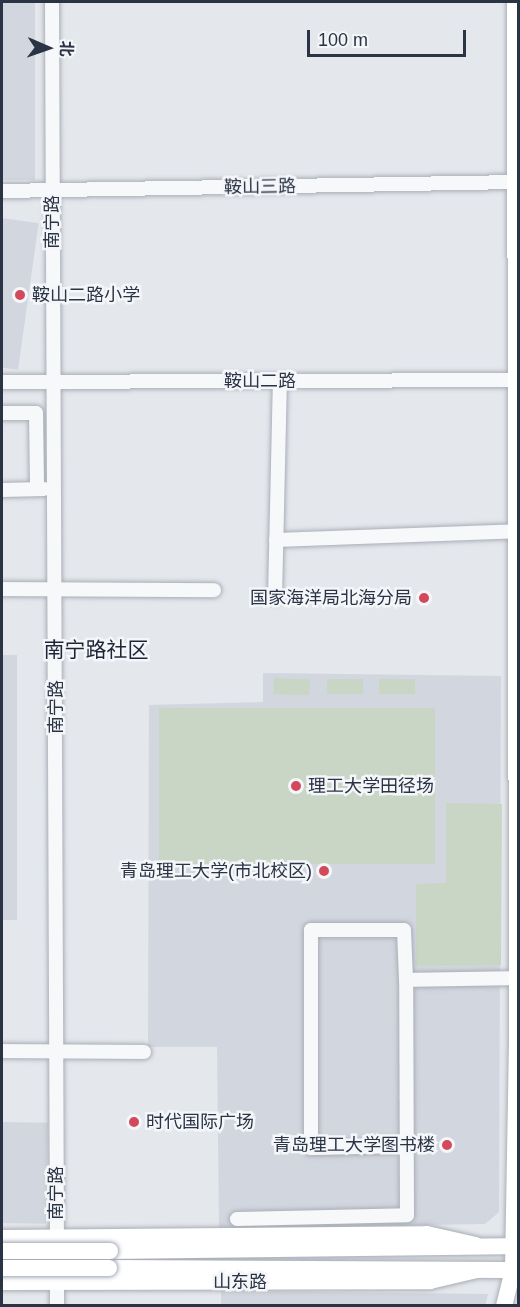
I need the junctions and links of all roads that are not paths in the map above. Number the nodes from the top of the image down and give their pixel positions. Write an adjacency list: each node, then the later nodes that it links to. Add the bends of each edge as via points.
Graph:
1 (52, 2): 4 (street, 南宁路)
2 (514, 2): 3 (main road)
3 (517, 182): 4 (street, 鞍山三路); 6 (main road)
4 (52, 190): 5 (street, 鞍山三路); 7 (street, 南宁路)
5 (2, 191)
6 (517, 380): 8 (street, 鞍山二路); 14 (main road)
7 (52, 381): 8 (street, 鞍山二路); 9 (street, 鞍山二路); 12 (street, 南宁路)
8 (280, 381): 15 (street)
9 (2, 382)
10 (2, 413): 11 (street, via 36,413)
11 (37, 489): 12 (street); 13 (street)
12 (55, 489): 18 (street, 南宁路)
13 (2, 490)
14 (517, 531): 15 (street); 17 (main road)
15 (276, 540): 20 (street)
16 (2, 589): 18 (street)
17 (518, 589): 21 (main road)
18 (55, 590): 19 (street); 25 (street, 南宁路)
19 (214, 590)
20 (274, 597)
21 (517, 978): 22 (street); 23 (main road)
22 (406, 980): 27 (street); 27 (street, via 404,930 310,930 311,1148)
23 (518, 1039): 32 (main road)
24 (2, 1051): 25 (street)
25 (55, 1051): 26 (street); 30 (street, 南宁路)
26 (144, 1052)
27 (407, 1146): 28 (street, via 407,1215)
28 (237, 1219)
29 (2, 1238): 30 (main road, 山东路)
30 (57, 1239): 31 (main road, 山东路, via 427,1234); 38 (street, 南宁路)
31 (476, 1245): 32 (main road, 山东路); 33 (main road, 山东路, bridge, via 431,1249)
32 (515, 1246): 36 (main road)
33 (2, 1251)
34 (2, 1268): 35 (main road, 山东路, bridge)
35 (477, 1270): 36 (main road, 山东路); 38 (main road, 山东路, via 430,1281)
36 (516, 1270): 40 (main road)
37 (2, 1282): 38 (main road, 山东路)
38 (57, 1283): 39 (street, 南宁路)
39 (57, 1305)
40 (504, 1305)

